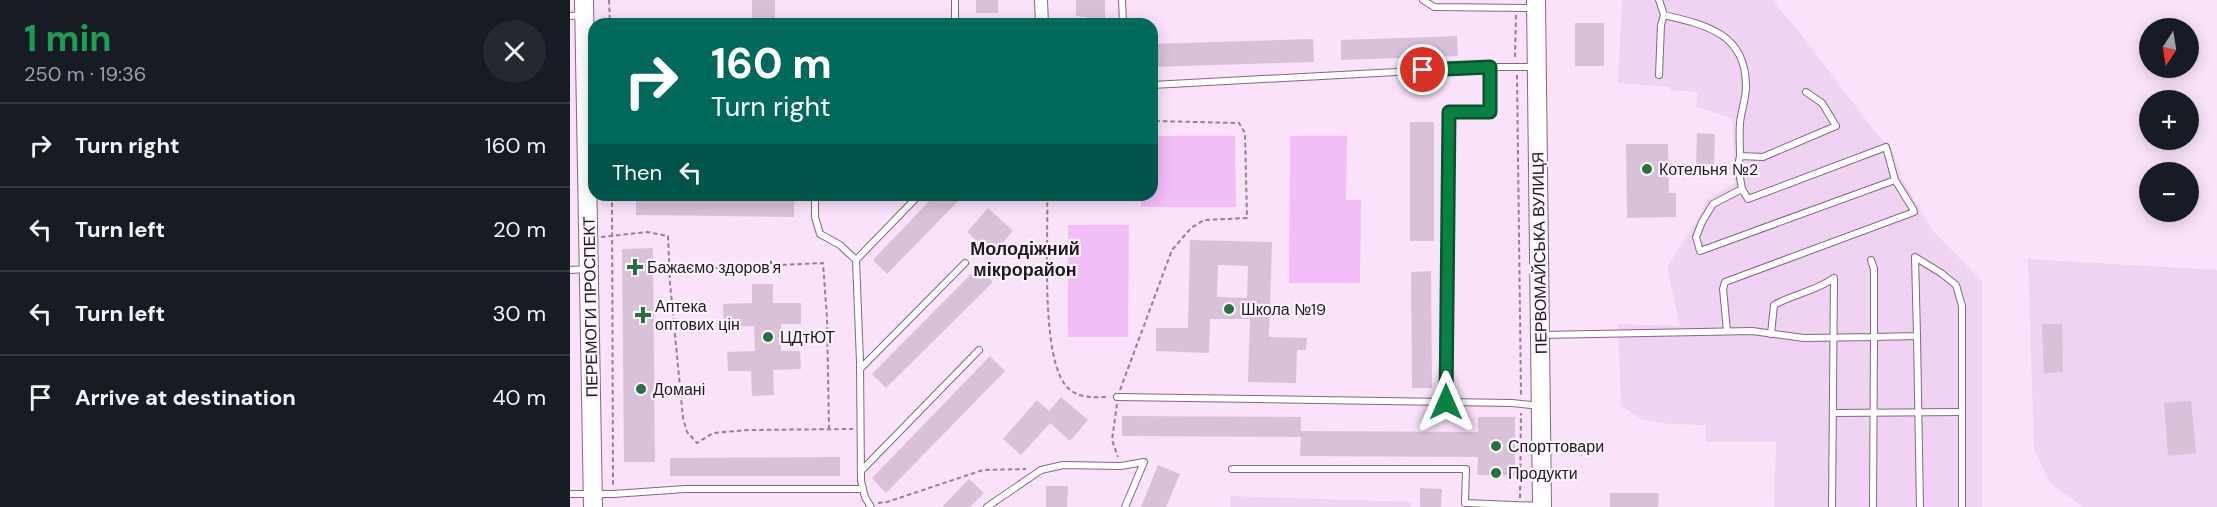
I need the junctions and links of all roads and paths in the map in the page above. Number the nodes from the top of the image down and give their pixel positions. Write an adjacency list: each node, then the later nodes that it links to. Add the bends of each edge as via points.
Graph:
1 (609, 0): 11 (path)
2 (955, 0): 12 (lane)
3 (1041, 0): 13 (street)
4 (1122, 0): 14 (lane)
5 (1423, 0): 8 (lane, via 1434,7)
6 (1659, 0): 10 (lane)
7 (1536, 4): 8 (lane); 17 (main road, ПЕРВОМАЙСЬКА ВУЛИЦЯ)
8 (1516, 8): 15 (path)
9 (579, 10): 22 (main road, ПЕРЕМОГИ ПРОСПЕКТ)
10 (1665, 15): 18 (lane, via 1661,24); 23 (lane, via 1721,34 1734,44 1744,61 1746,88 1739,125)
11 (610, 18)
12 (955, 18)
13 (1042, 18)
14 (1123, 18)
15 (1515, 66): 16 (lane); 17 (lane); 49 (path)
16 (1490, 67): 19 (lane); 48 (lane, via 1490,112 1449,112)
17 (1536, 67): 41 (main road, ПЕРВОМАЙСЬКА ВУЛИЦЯ)
18 (1659, 75)
19 (1158, 85)
20 (1806, 92): 23 (lane, via 1822,103 1836,126 1763,157)
21 (1158, 121): 47 (path, via 1239,123 1245,133 1246,218 1204,219 1172,250)
22 (588, 146)
23 (1740, 156): 25 (lane)
24 (1895, 180): 25 (lane, via 1886,147 1748,199); 25 (lane, via 1700,251 1696,237 1713,204); 39 (lane, via 1914,212 1725,282)
25 (1742, 189)
26 (591, 201): 32 (main road, ПЕРЕМОГИ ПРОСПЕКТ)
27 (612, 201): 31 (path)
28 (815, 201): 33 (lane, via 820,234 840,244)
29 (913, 201): 33 (lane)
30 (1047, 201): 47 (path, via 1048,309 1059,376 1070,389 1085,397)
31 (613, 236): 32 (path); 38 (path, via 647,232 668,236); 63 (path)
32 (589, 237): 36 (main road, ПЕРЕМОГИ ПРОСПЕКТ)
33 (855, 260): 46 (lane)
34 (1871, 260): 43 (lane)
35 (966, 263): 46 (lane)
36 (590, 268): 37 (lane); 64 (main road, ПЕРЕМОГИ ПРОСПЕКТ)
37 (570, 270)
38 (670, 270): 55 (path, via 683,417 687,432 697,443 713,433); 55 (path, via 823,263)
39 (1727, 332): 40 (lane); 41 (lane)
40 (1771, 334): 44 (lane); 44 (lane, via 1774,305 1834,278)
41 (1540, 335): 50 (main road, ПЕРВОМАЙСЬКА ВУЛИЦЯ)
42 (1917, 336): 43 (lane); 51 (lane); 52 (lane, via 1915,257 1956,285 1962,306)
43 (1874, 337): 44 (lane); 54 (lane)
44 (1834, 338): 53 (lane)
45 (979, 350): 60 (lane)
46 (860, 369): 56 (lane)
47 (1118, 397): 48 (lane); 57 (path, via 1112,440)
48 (1446, 402): 49 (lane)
49 (1521, 404): 50 (lane); 67 (path)
50 (1541, 406): 68 (main road, ПЕРВОМАЙСЬКА ВУЛИЦЯ)
51 (1918, 412): 52 (lane); 54 (lane); 73 (lane)
52 (1962, 412): 74 (lane)
53 (1833, 413): 54 (lane); 71 (lane)
54 (1873, 413): 72 (lane)
55 (829, 428): 56 (path)
56 (860, 430): 60 (lane)
57 (1121, 466): 59 (lane, via 1063,465); 70 (lane, via 1144,462)
58 (1232, 469): 66 (lane, via 1466,469 1465,502)
59 (1041, 470): 65 (path, via 983,470); 69 (lane)
60 (861, 471): 61 (lane)
61 (863, 489): 63 (lane, via 685,489); 65 (lane)
62 (570, 494): 64 (lane)
63 (613, 494): 64 (lane)
64 (593, 501)
65 (870, 505)
66 (1479, 505): 67 (lane)
67 (1520, 505): 68 (lane)
68 (1542, 506)
69 (987, 507)
70 (1125, 507)
71 (1832, 507)
72 (1873, 507)
73 (1920, 507)
74 (1962, 507)

